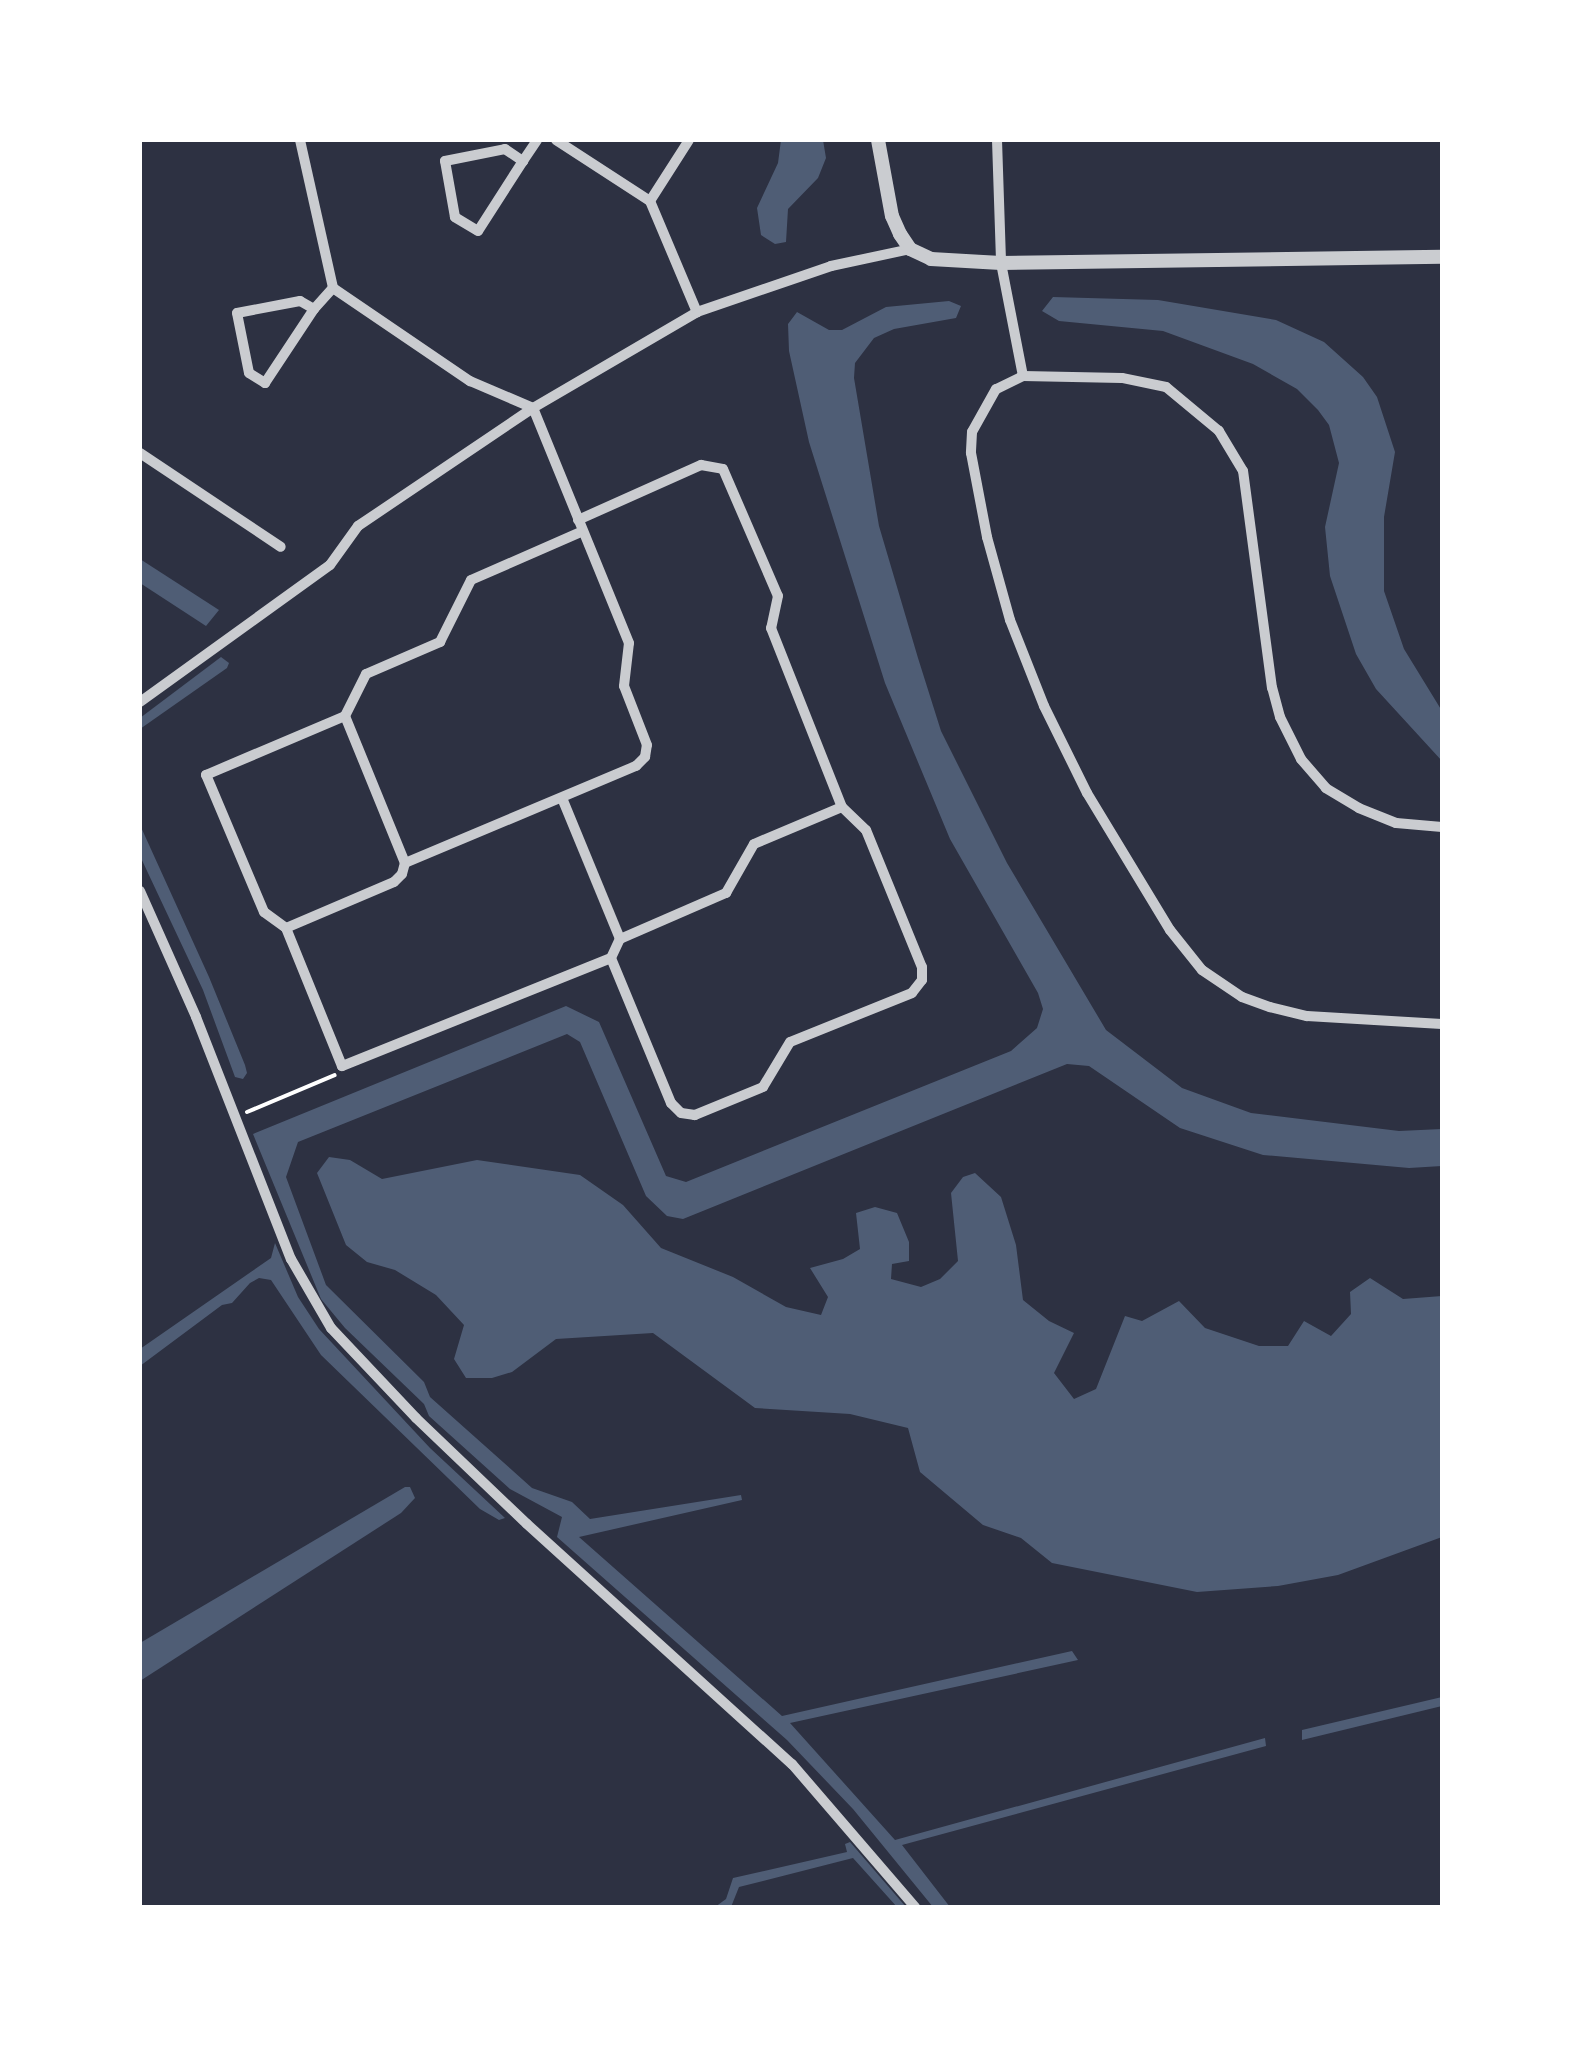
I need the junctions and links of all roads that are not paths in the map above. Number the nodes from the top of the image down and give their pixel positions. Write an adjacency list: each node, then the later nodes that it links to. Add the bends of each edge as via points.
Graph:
1 (300, 140): 12 (street)
2 (537, 140): 7 (street)
3 (556, 140): 8 (street)
4 (690, 140): 8 (street)
5 (878, 140): 9 (street, via 892,216)
6 (997, 140): 11 (street)
7 (522, 161): 7 (street, via 478,231 456,217 446,161 505,149)
8 (650, 201): 14 (street)
9 (910, 248): 11 (street, via 930,258); 14 (street, via 831,266)
10 (1442, 257): 11 (street)
11 (1001, 262): 15 (street)
12 (334, 288): 13 (street); 16 (street, via 470,382)
13 (314, 309): 13 (street, via 266,383 249,373 237,313 300,301)
14 (697, 312): 16 (street)
15 (1023, 376): 24 (street, via 1122,378 1166,387 1220,431 1243,470 1272,688 1301,760 1326,788 1359,808 1396,823); 30 (street, via 996,389 972,432 987,537 1044,706 1087,794 1170,930 1202,970 1270,1008)
16 (533, 408): 18 (street); 20 (street, via 358,526 330,565)
17 (140, 453): 19 (street)
18 (580, 525): 21 (street, via 470,580 440,642 366,674); 22 (street, via 629,643 624,686 647,745 636,766); 23 (street, via 701,465 723,469 778,596 771,628)
19 (281, 547)
20 (140, 702)
21 (346, 716): 25 (street); 27 (street, via 206,775 264,912)
22 (562, 798): 25 (street); 28 (street)
23 (842, 807): 28 (street, via 754,844 726,893); 29 (street, via 866,830 922,967 912,992 790,1042 762,1087 688,1115 671,1103)
24 (1442, 826)
25 (405, 863): 27 (street, via 394,882)
26 (140, 891): 31 (street, via 303,1286 331,1328 527,1524 792,1764)
27 (286, 928): 29 (street, via 342,1066)
28 (620, 939): 29 (street)
29 (610, 958)
30 (1442, 1024)
31 (915, 1907)

